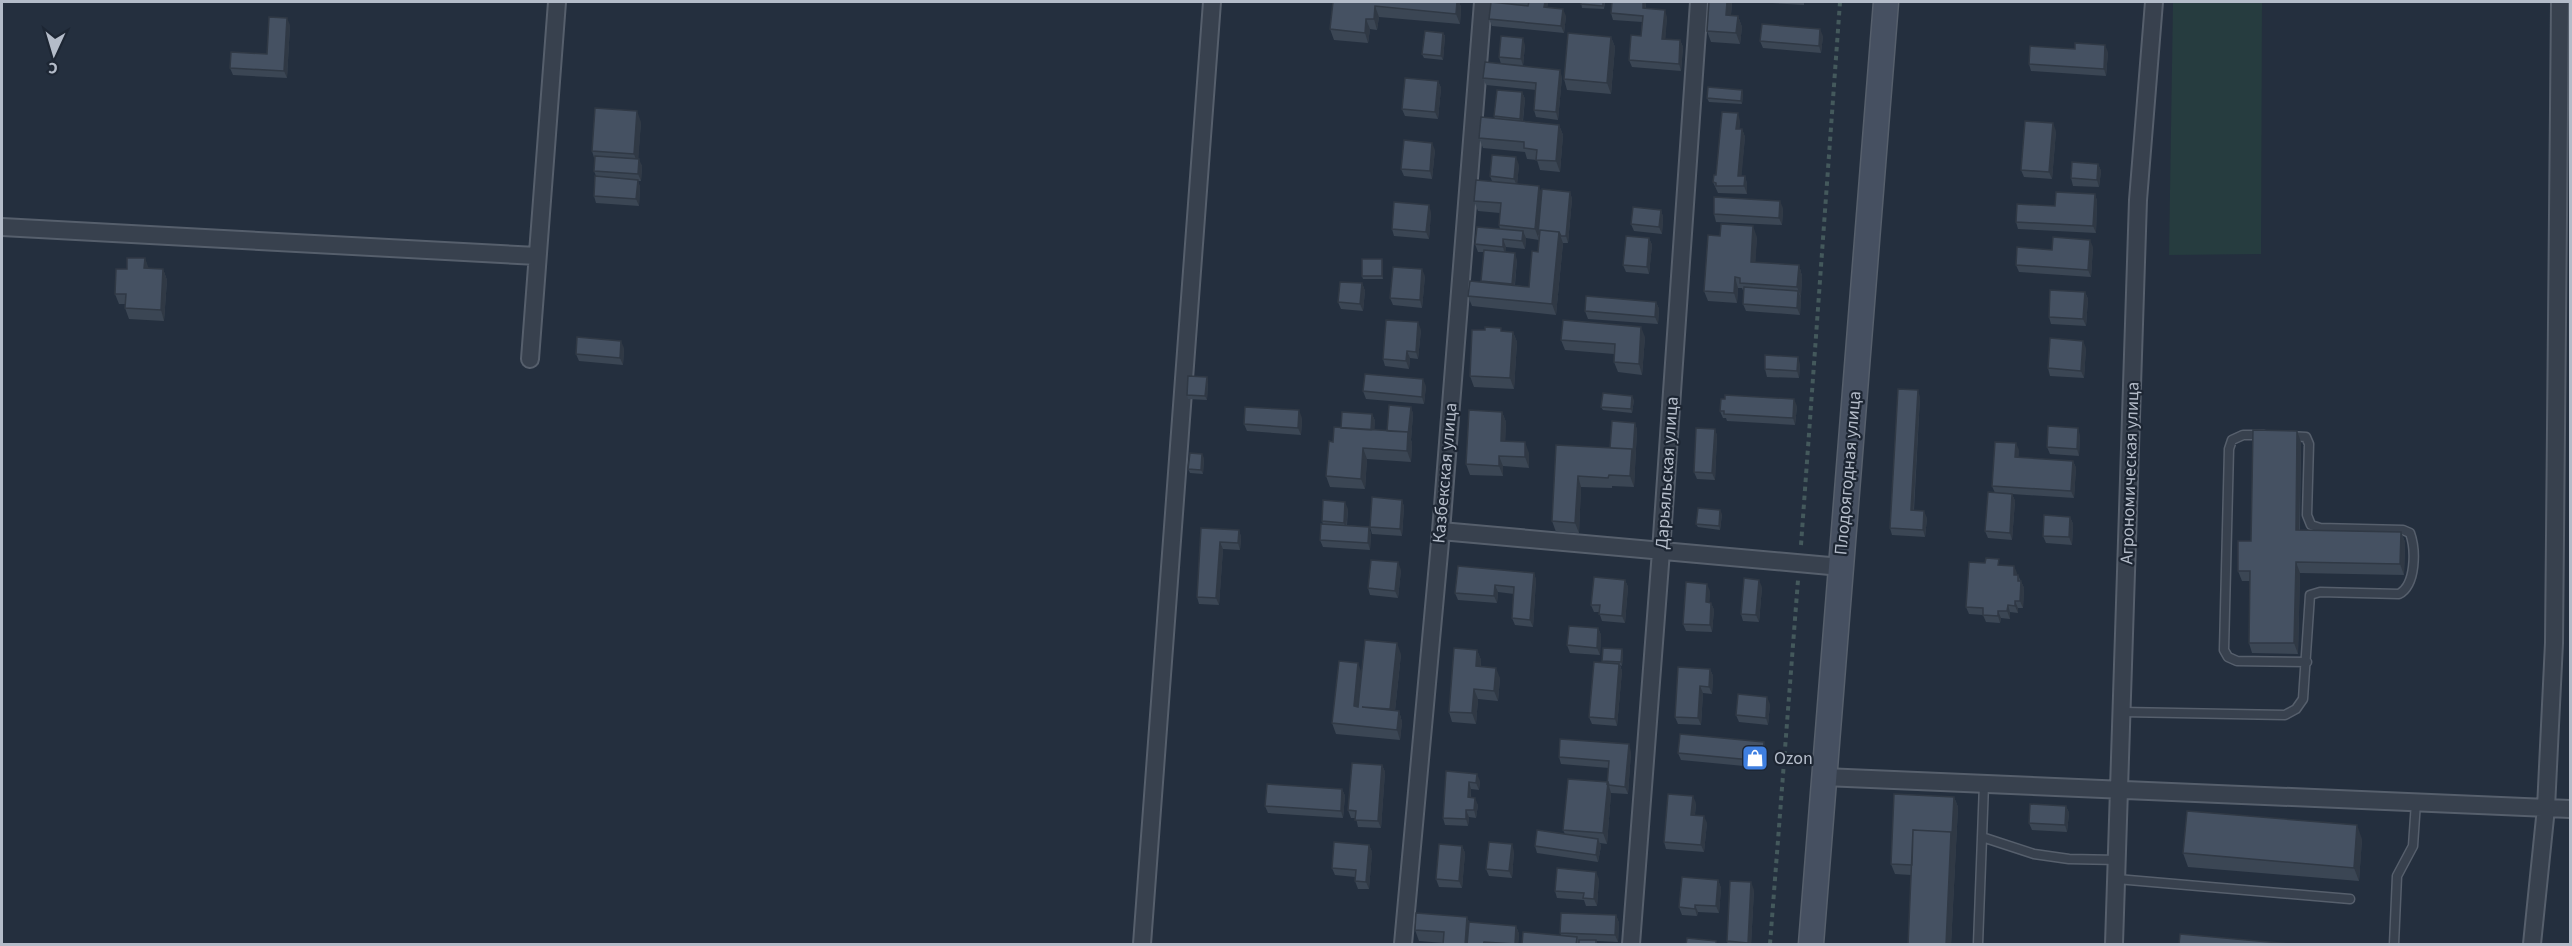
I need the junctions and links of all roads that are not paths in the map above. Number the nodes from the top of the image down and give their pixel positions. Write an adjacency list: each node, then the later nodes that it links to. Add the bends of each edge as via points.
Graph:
1 (558, 2): 10 (street)
2 (1212, 2): 27 (street)
3 (1483, 2): 12 (street, Казбекская улица)
4 (1699, 2): 13 (street, Дарьяльская улица)
5 (1886, 2): 14 (street, Плодоягодная улица)
6 (2154, 2): 16 (street, Агрономическая улица, via 2138,200)
7 (2560, 2): 9 (street)
8 (2, 228): 10 (street)
9 (2564, 246): 21 (street)
10 (537, 256): 11 (street)
11 (530, 359)
12 (1441, 531): 13 (street); 28 (street, Казбекская улица)
13 (1661, 551): 14 (street); 29 (street, Дарьяльская улица)
14 (1841, 567): 17 (street, Плодоягодная улица)
15 (2307, 662): 15 (lane, via 2310,595 2399,594 2411,580 2413,540 2403,530 2311,525 2307,515 2306,437 2243,435 2232,440 2229,449 2224,650 2237,661); 16 (lane, via 2303,699 2285,715)
16 (2123, 712): 19 (street, Агрономическая улица)
17 (1824, 777): 18 (street); 30 (street, Плодоягодная улица)
18 (1984, 784): 19 (street); 23 (lane)
19 (2121, 790): 20 (street); 24 (street, Агрономическая улица)
20 (2416, 802): 21 (street); 33 (lane, via 2413,846 2397,876)
21 (2546, 807): 22 (street); 34 (street)
22 (2571, 809)
23 (1982, 837): 24 (lane, via 2034,854); 31 (lane)
24 (2118, 860): 25 (street, Агрономическая улица)
25 (2117, 879): 26 (lane); 32 (street, Агрономическая улица)
26 (2350, 899)
27 (1142, 945)
28 (1403, 945)
29 (1631, 945)
30 (1811, 945)
31 (1977, 945)
32 (2114, 945)
33 (2394, 945)
34 (2532, 945)

